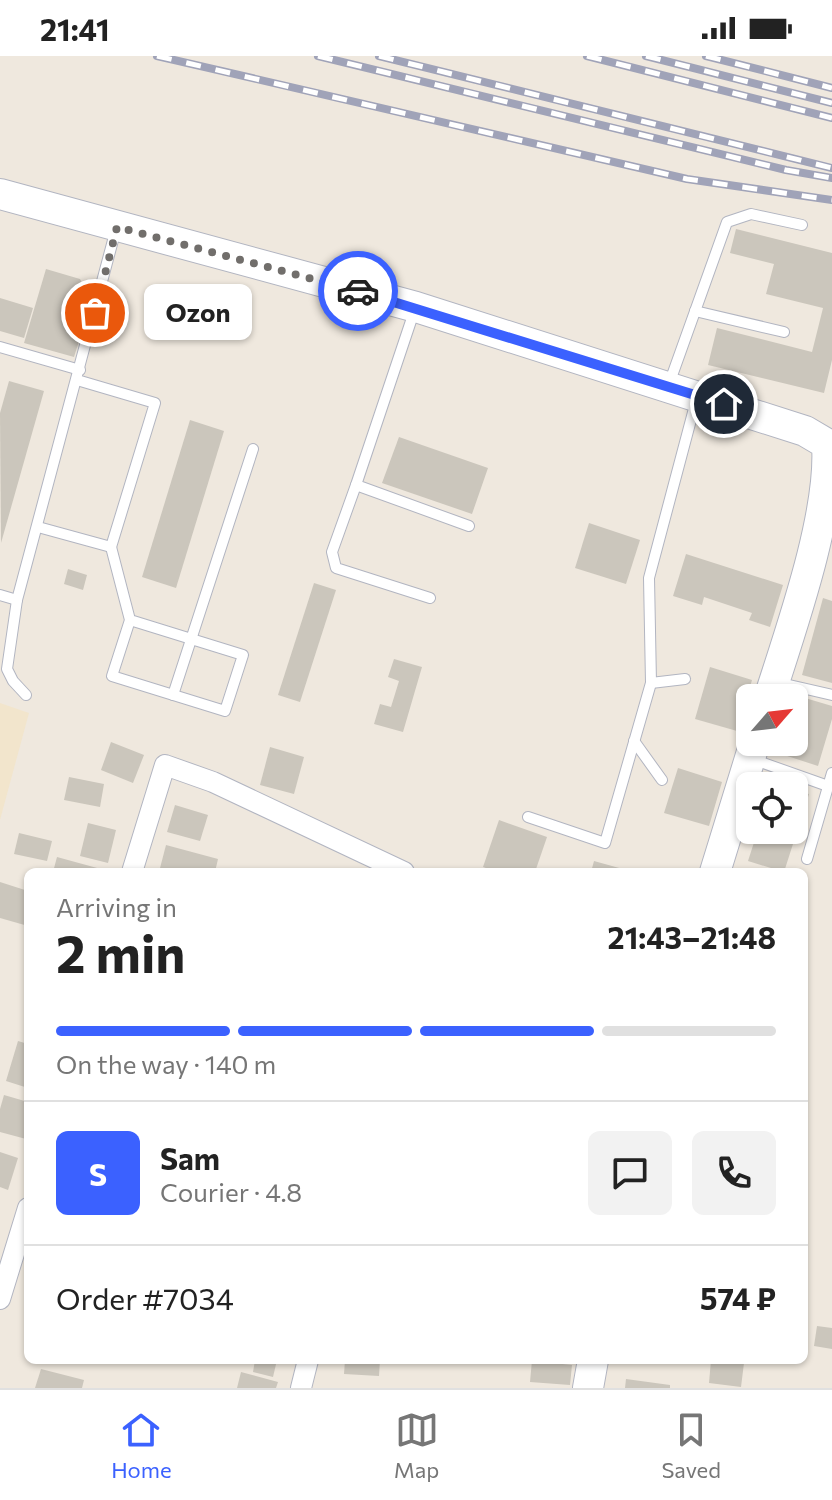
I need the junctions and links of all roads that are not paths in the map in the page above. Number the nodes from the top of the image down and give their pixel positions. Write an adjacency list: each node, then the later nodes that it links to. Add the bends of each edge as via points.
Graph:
1 (0, 194): 3 (street)
2 (802, 225): 5 (lane, via 751,214 727,222)
3 (117, 227): 4 (street); 8 (lane)
4 (416, 307): 9 (street); 12 (lane)
5 (695, 311): 6 (lane); 9 (lane)
6 (784, 332)
7 (0, 347): 8 (lane)
8 (79, 375): 14 (lane); 15 (lane, via 155,403)
9 (683, 391): 10 (street); 23 (lane, via 649,578)
10 (830, 438): 24 (street, via 818,540)
11 (253, 449): 20 (lane)
12 (356, 485): 13 (lane); 17 (lane, via 332,552 336,568)
13 (469, 526)
14 (38, 527): 15 (lane); 18 (lane)
15 (111, 547): 19 (lane)
16 (0, 595): 18 (lane)
17 (430, 598)
18 (17, 600): 21 (lane)
19 (130, 620): 20 (lane); 27 (lane, via 112,676)
20 (192, 639): 27 (lane); 27 (lane, via 243,655 225,711)
21 (3, 669): 26 (lane)
22 (685, 679): 23 (lane)
23 (651, 683): 29 (lane)
24 (774, 684)
25 (808, 693): 28 (lane)
26 (26, 695)
27 (173, 695)
28 (832, 695)
29 (634, 741): 33 (lane); 35 (lane, via 605,843)
30 (751, 756): 39 (street)
31 (766, 756): 34 (lane)
32 (832, 773): 34 (lane)
33 (662, 780)
34 (828, 786): 36 (lane)
35 (528, 817)
36 (807, 859)
37 (133, 868): 38 (street, via 165,765 213,782)
38 (396, 868)
39 (716, 868)
40 (24, 1221): 41 (street)
41 (0, 1299)
42 (307, 1364): 44 (street)
43 (592, 1364): 45 (street)
44 (301, 1388)
45 (588, 1388)

